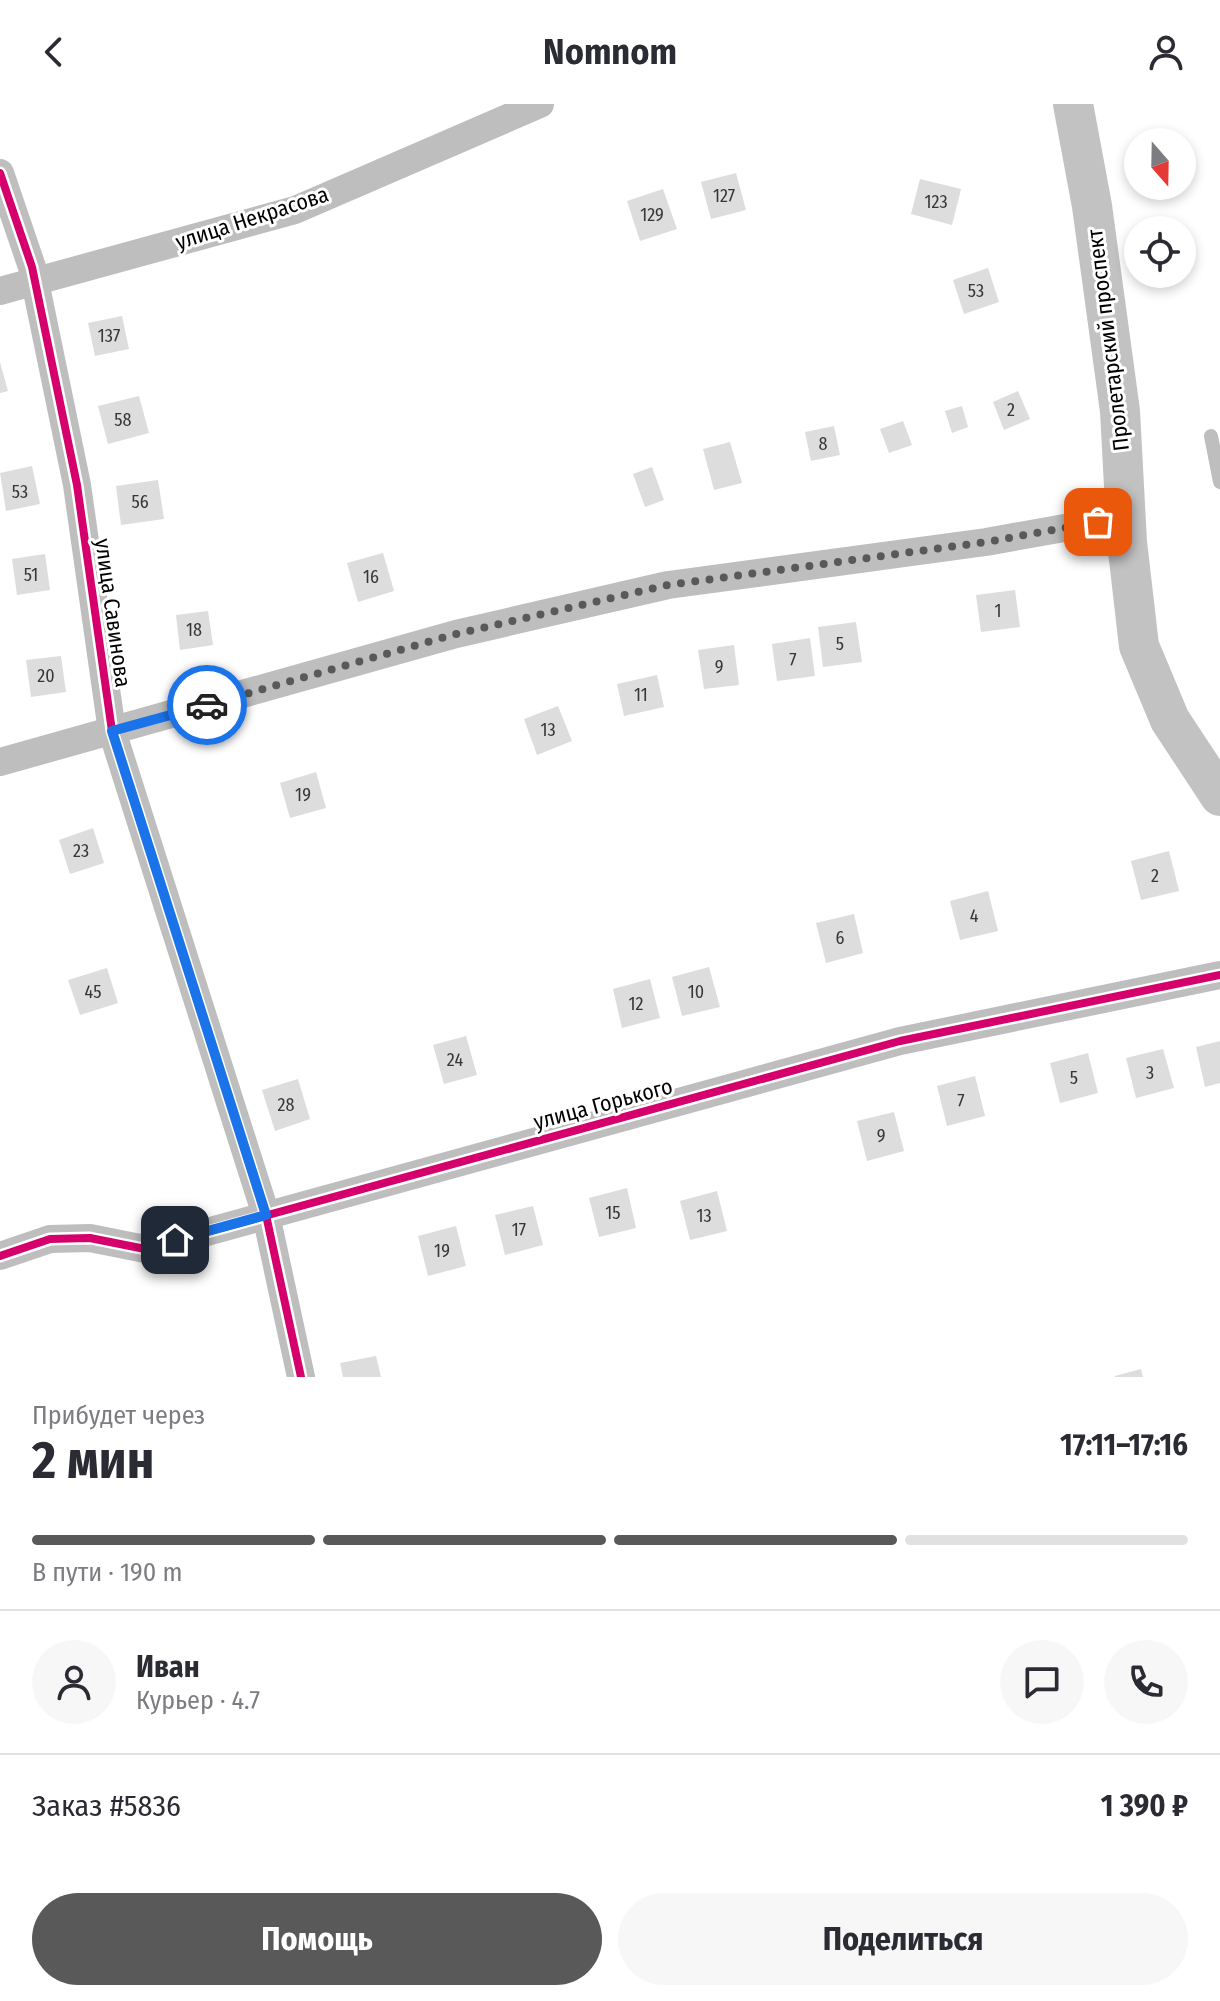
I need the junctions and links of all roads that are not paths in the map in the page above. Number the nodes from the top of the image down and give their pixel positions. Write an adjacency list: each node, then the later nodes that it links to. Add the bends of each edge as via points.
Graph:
1 (540, 104): 4 (street, улица Некрасова, via 295,210)
2 (1073, 104): 8 (street, Пролетарский проспект, via 1120,411)
3 (0, 173): 4 (street, улица Савинова)
4 (35, 282): 5 (street, улица Некрасова); 9 (street, улица Савинова, via 77,485)
5 (0, 291)
6 (1211, 436): 7 (lane)
7 (1220, 482)
8 (1126, 517): 9 (street, via 986,542 668,585 456,634); 11 (street, Пролетарский проспект, via 1139,646 1170,720)
9 (112, 731): 10 (street); 13 (street, улица Савинова)
10 (0, 762)
11 (1220, 796)
12 (1220, 975): 13 (street, улица Горького, via 900,1041)
13 (266, 1215): 14 (street, улица Горького, via 145,1249 90,1238 50,1239); 15 (street, улица Савинова)
14 (0, 1256)
15 (301, 1377)

